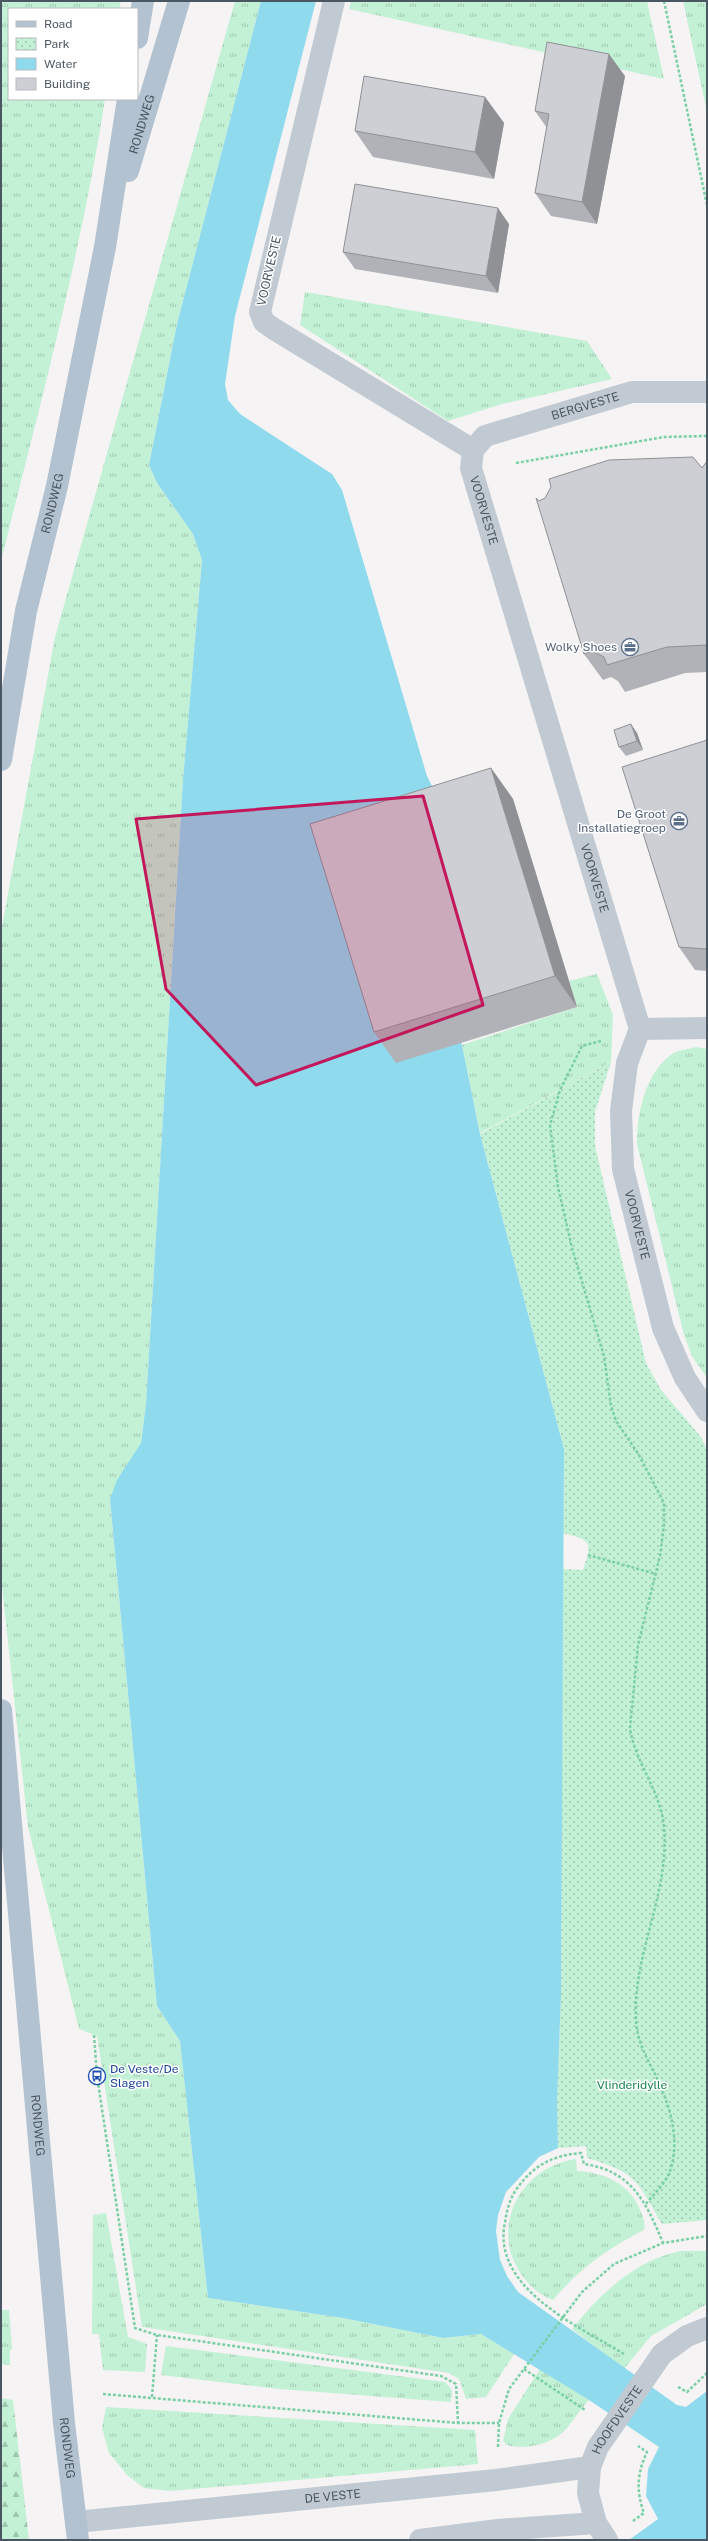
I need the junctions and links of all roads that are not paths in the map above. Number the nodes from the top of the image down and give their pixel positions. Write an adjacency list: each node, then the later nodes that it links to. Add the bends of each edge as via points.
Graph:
1 (143, 1): 4 (main road)
2 (179, 1): 6 (main road, RONDWEG)
3 (334, 1): 8 (street, VOORVESTE, via 260,312 264,322 274,329)
4 (138, 32)
5 (128, 100): 6 (main road, RONDWEG)
6 (105, 247): 9 (main road, RONDWEG, via 56,486 26,611)
7 (707, 392): 8 (street, BERGVESTE, via 632,392 485,436)
8 (472, 459): 11 (street, VOORVESTE)
9 (1, 760)
10 (707, 1028): 11 (street)
11 (640, 1029): 12 (street, VOORVESTE, via 627,1063 621,1111 623,1169 663,1328 685,1378)
12 (707, 1411)
13 (1, 1710): 16 (main road, RONDWEG, via 64,2423)
14 (707, 2328): 15 (street, HOOFDVESTE, via 687,2336 662,2354 610,2427)
15 (590, 2467): 16 (street, DE VESTE); 17 (street, HOOFDVESTE, via 588,2493)
16 (77, 2531)
17 (602, 2531): 18 (street, via 498,2530)
18 (420, 2540)

